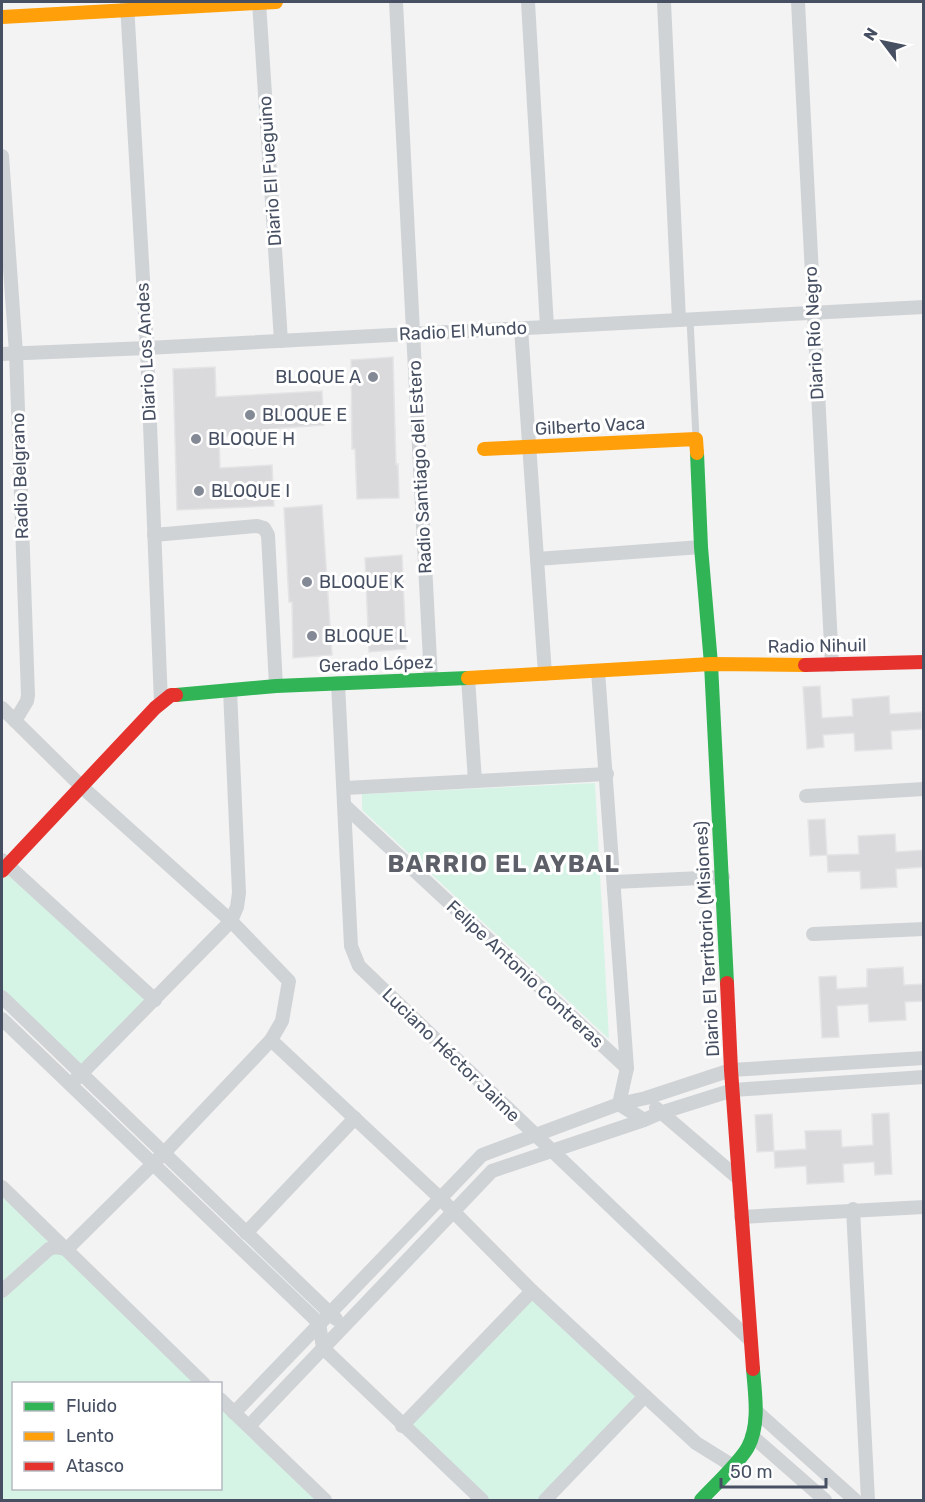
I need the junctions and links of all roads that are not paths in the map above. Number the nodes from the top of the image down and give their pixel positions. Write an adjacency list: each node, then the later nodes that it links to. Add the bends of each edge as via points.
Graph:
1 (259, 2): 2 (street); 7 (street); 16 (street, Diario El Fueguino)
2 (276, 2)
3 (396, 2): 15 (street, Radio Santiago del Estero)
4 (528, 2): 13 (street)
5 (664, 2): 12 (street)
6 (798, 2): 11 (street, Diario Río Negro)
7 (127, 6): 8 (street); 17 (street, Diario Los Andes)
8 (2, 17)
9 (2, 156): 18 (street, Radio Belgrano)
10 (924, 307): 11 (street, Radio El Mundo)
11 (813, 314): 12 (street, Radio El Mundo); 27 (street, Diario Río Negro)
12 (685, 320): 13 (street, Radio El Mundo); 19 (lane)
13 (547, 327): 14 (street, Radio El Mundo)
14 (521, 328): 15 (street, Radio El Mundo); 20 (street)
15 (413, 334): 16 (street, Radio El Mundo); 31 (street, Radio Santiago del Estero)
16 (281, 341): 17 (street, Radio El Mundo)
17 (147, 348): 18 (street, Radio El Mundo); 22 (street, Diario Los Andes)
18 (9, 353): 37 (street, Radio Belgrano, via 28,695)
19 (696, 439): 20 (street, Gilberto Vaca); 23 (street, Diario El Territorio (Misiones))
20 (529, 447): 21 (street, Gilberto Vaca); 24 (street)
21 (484, 449)
22 (154, 535): 33 (street, via 264,528 268,535); 35 (street, Diario Los Andes)
23 (701, 547): 24 (street); 26 (street, Diario El Territorio (Misiones))
24 (537, 559): 29 (street)
25 (924, 662): 27 (street, Radio Nihuil)
26 (711, 664): 27 (street, Radio Nihuil); 28 (street, Gerado López); 46 (street, Diario El Territorio (Misiones))
27 (832, 665)
28 (598, 671): 29 (street, Gerado López); 38 (street)
29 (545, 674): 30 (street, Gerado López)
30 (468, 678): 31 (street, Gerado López); 39 (street)
31 (431, 680): 32 (street, Gerado López)
32 (338, 683): 33 (street, Gerado López); 41 (street, Luciano Héctor Jaime)
33 (276, 686): 34 (street, Gerado López)
34 (230, 690): 35 (street, Gerado López, via 171,695); 48 (street, via 239,893)
35 (161, 703): 40 (street, Gerado López)
36 (2, 708): 37 (street)
37 (15, 722): 40 (street)
38 (607, 774): 39 (street); 47 (street)
39 (476, 781): 41 (street)
40 (81, 786): 45 (street, Gerado López); 48 (street)
41 (345, 788): 44 (street, Luciano Héctor Jaime)
42 (924, 789): 43 (street)
43 (806, 796)
44 (345, 806): 56 (street, Felipe Antonio Contreras); 67 (street, Luciano Héctor Jaime, via 351,946 359,966)
45 (3, 866): 52 (street)
46 (723, 877): 47 (street); 57 (street, Diario El Territorio (Misiones))
47 (614, 882): 56 (street)
48 (231, 921): 52 (street); 54 (street, via 289,981 282,1021)
49 (924, 929): 50 (street)
50 (813, 934)
51 (2, 997): 58 (street)
52 (155, 1000): 58 (street)
53 (2, 1019): 60 (street)
54 (272, 1040): 65 (street); 69 (street)
55 (924, 1058): 57 (street)
56 (627, 1068): 63 (street)
57 (731, 1070): 61 (street, Diario El Territorio (Misiones)); 62 (street)
58 (81, 1074): 60 (street); 69 (street)
59 (924, 1077): 61 (street)
60 (70, 1085): 70 (street)
61 (733, 1090): 64 (street); 71 (street, Diario El Territorio (Misiones))
62 (646, 1098): 63 (street); 64 (street)
63 (619, 1104): 66 (street); 67 (street)
64 (660, 1113): 66 (street); 71 (street)
65 (355, 1118): 73 (street); 78 (street)
66 (644, 1120): 68 (street)
67 (536, 1136): 68 (street, Luciano Héctor Jaime); 73 (street, via 482,1155)
68 (552, 1151): 76 (street, via 492,1171); 84 (street, Luciano Héctor Jaime)
69 (164, 1153): 70 (street); 78 (street)
70 (152, 1164): 79 (street); 82 (street)
71 (738, 1179): 77 (street, Diario El Territorio (Misiones))
72 (2, 1187): 79 (street)
73 (440, 1198): 76 (street); 82 (street)
74 (924, 1207): 75 (street)
75 (853, 1209): 77 (street); 101 (street)
76 (453, 1212): 81 (street); 83 (street)
77 (741, 1217): 84 (street, Diario El Territorio (Misiones))
78 (246, 1233): 82 (street)
79 (67, 1249): 80 (street, via 49,1249); 86 (street)
80 (2, 1291)
81 (532, 1291): 87 (street); 92 (street)
82 (324, 1318): 83 (street); 85 (street); 90 (street)
83 (344, 1327): 85 (street)
84 (750, 1340): 89 (street, Diario El Territorio (Misiones))
85 (323, 1348): 91 (street); 92 (street)
86 (203, 1382)
87 (645, 1396): 94 (street, via 696,1443); 97 (street)
88 (222, 1401): 90 (street)
89 (756, 1411): 93 (street, Diario El Territorio (Misiones)); 100 (street)
90 (234, 1413): 91 (street)
91 (249, 1426): 95 (street)
92 (402, 1426): 96 (street)
93 (752, 1437): 94 (street); 99 (street)
94 (733, 1466): 98 (street)
95 (325, 1500)
96 (482, 1500)
97 (545, 1500)
98 (701, 1500)
99 (825, 1500)
100 (855, 1500)
101 (868, 1500)

